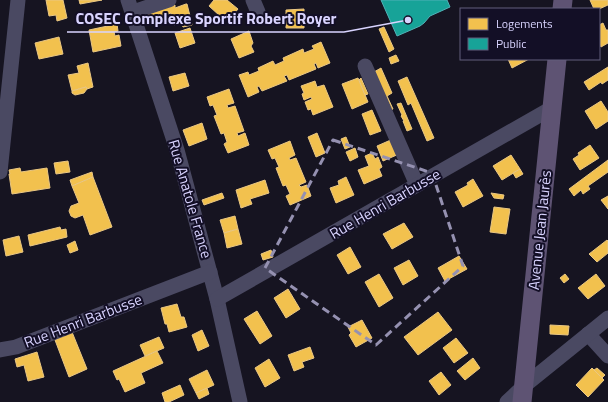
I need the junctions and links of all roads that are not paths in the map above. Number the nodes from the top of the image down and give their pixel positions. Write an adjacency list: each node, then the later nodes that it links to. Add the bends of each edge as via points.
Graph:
1 (18, 0): 7 (street)
2 (169, 0): 3 (street)
3 (130, 6): 9 (street, Rue Anatole France, via 176,150)
4 (557, 60): 6 (main road, Avenue Jean Jaurès)
5 (365, 66): 8 (street)
6 (552, 108): 8 (street, Rue Henri Barbusse); 15 (main road, Avenue Jean Jaurès)
7 (0, 172)
8 (417, 185): 10 (street, Rue Henri Barbusse)
9 (210, 272): 10 (street, Rue Anatole France); 13 (street, Rue Henri Barbusse)
10 (217, 300): 16 (street, Rue Anatole France)
11 (608, 318): 12 (street)
12 (588, 334): 14 (street); 15 (street)
13 (0, 350)
14 (608, 356)
15 (523, 394): 17 (street)
16 (240, 402)
17 (507, 402)

